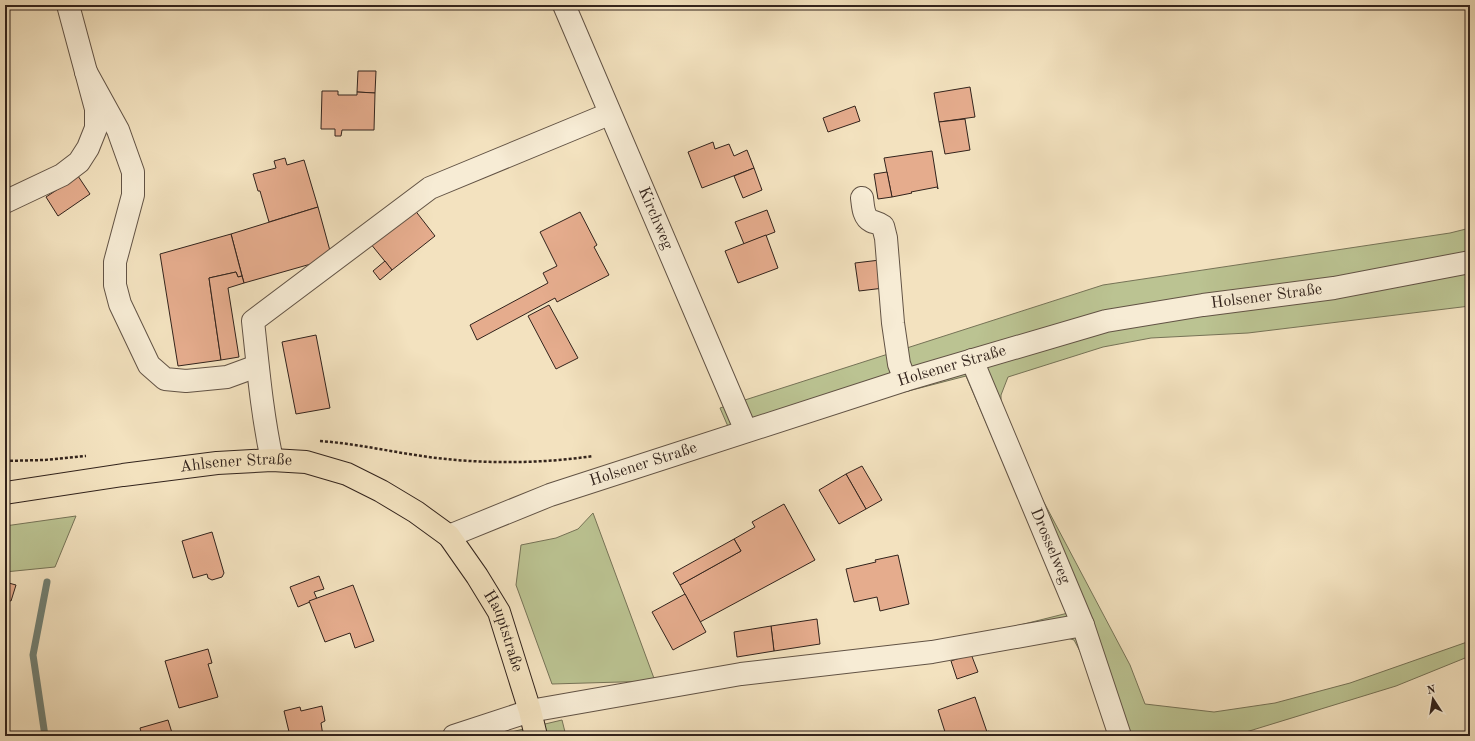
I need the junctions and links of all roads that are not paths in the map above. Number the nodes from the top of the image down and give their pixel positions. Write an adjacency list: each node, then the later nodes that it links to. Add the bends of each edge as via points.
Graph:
1 (68, 5): 3 (street)
2 (564, 5): 4 (street, Kirchweg)
3 (86, 72): 6 (street, via 96,109 96,128 88,148 79,162 62,175); 9 (street, via 118,130 133,172 133,195 115,262 115,285 120,304 149,365 165,379 186,381 227,377)
4 (610, 114): 9 (street, via 430,188 253,321); 11 (street, Kirchweg)
5 (862, 198): 10 (street, via 868,217 883,226 886,238 896,345)
6 (5, 202)
7 (1470, 262): 8 (street, Holsener Straße, via 1334,288 1106,321)
8 (972, 360): 10 (street, Holsener Straße); 15 (street, Drosselweg)
9 (257, 366): 12 (street)
10 (905, 380): 11 (street, Holsener Straße)
11 (746, 431): 14 (street, Holsener Straße, via 550,495)
12 (272, 460): 13 (main road, Ahlsener Straße, via 217,463); 14 (main road, Ahlsener Straße, via 306,462 347,474 382,490)
13 (5, 494)
14 (450, 536): 16 (main road, Hauptstraße, via 499,612)
15 (1083, 625): 16 (street, via 932,652 741,674); 19 (street, Drosselweg)
16 (530, 711): 17 (street); 18 (main road, Hauptstraße)
17 (454, 736)
18 (536, 736)
19 (1120, 736)

